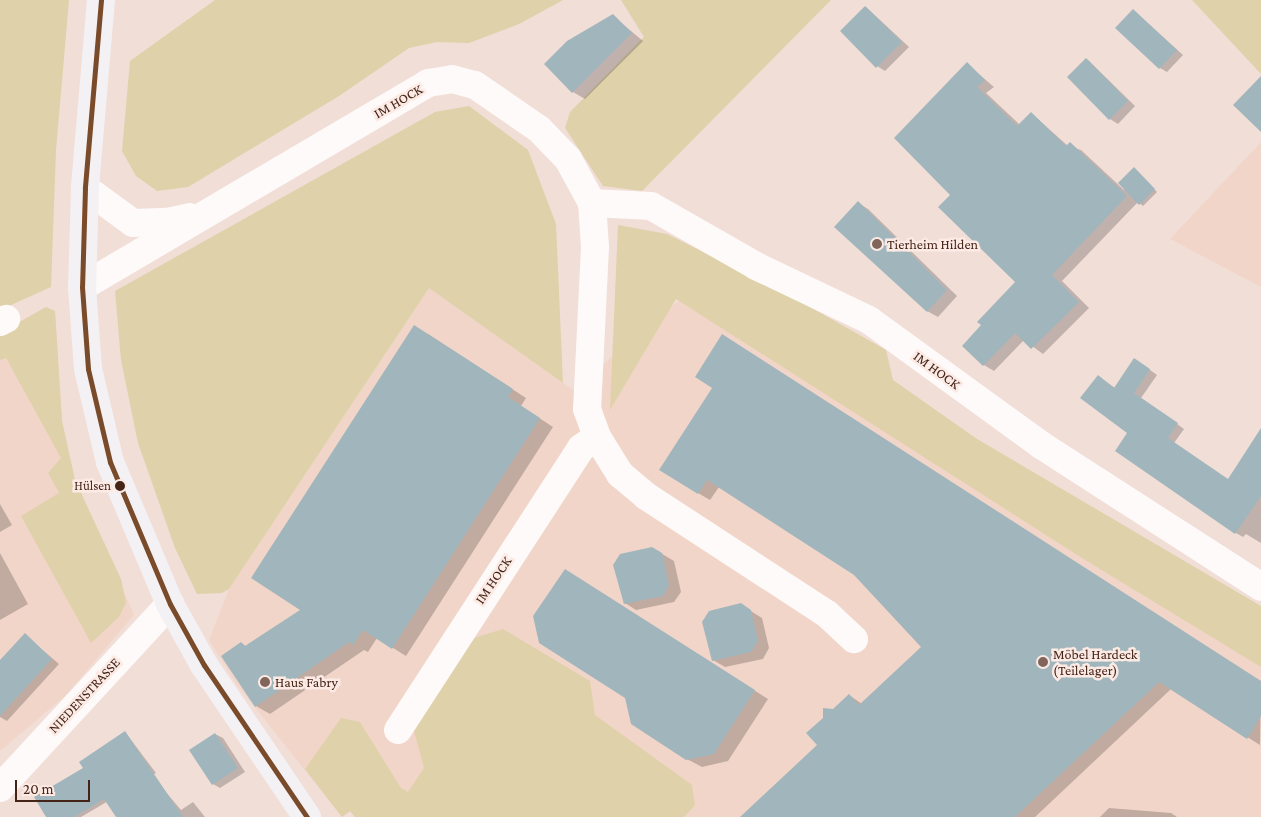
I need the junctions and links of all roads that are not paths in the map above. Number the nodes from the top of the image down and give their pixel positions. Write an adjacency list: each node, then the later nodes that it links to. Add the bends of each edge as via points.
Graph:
1 (102, 0): 2 (main road)
2 (85, 188): 4 (street, IM HOCK, via 133,223 168,222); 5 (main road)
3 (592, 203): 4 (street, IM HOCK, via 568,159 539,129 475,85 452,78 428,83); 6 (street, IM HOCK, via 595,247 587,409); 7 (street, IM HOCK, via 651,206 756,266 869,320 1040,445)
4 (205, 212): 5 (street, IM HOCK)
5 (82, 287): 8 (main road, via 88,369 110,462)
6 (597, 437): 9 (street, IM HOCK, via 620,474 646,496 827,614); 10 (street, IM HOCK, via 581,448)
7 (1261, 587)
8 (170, 604): 11 (street, NIEDENSTRASSE); 12 (main road, via 209,673)
9 (854, 639)
10 (398, 730)
11 (0, 788)
12 (307, 817)

